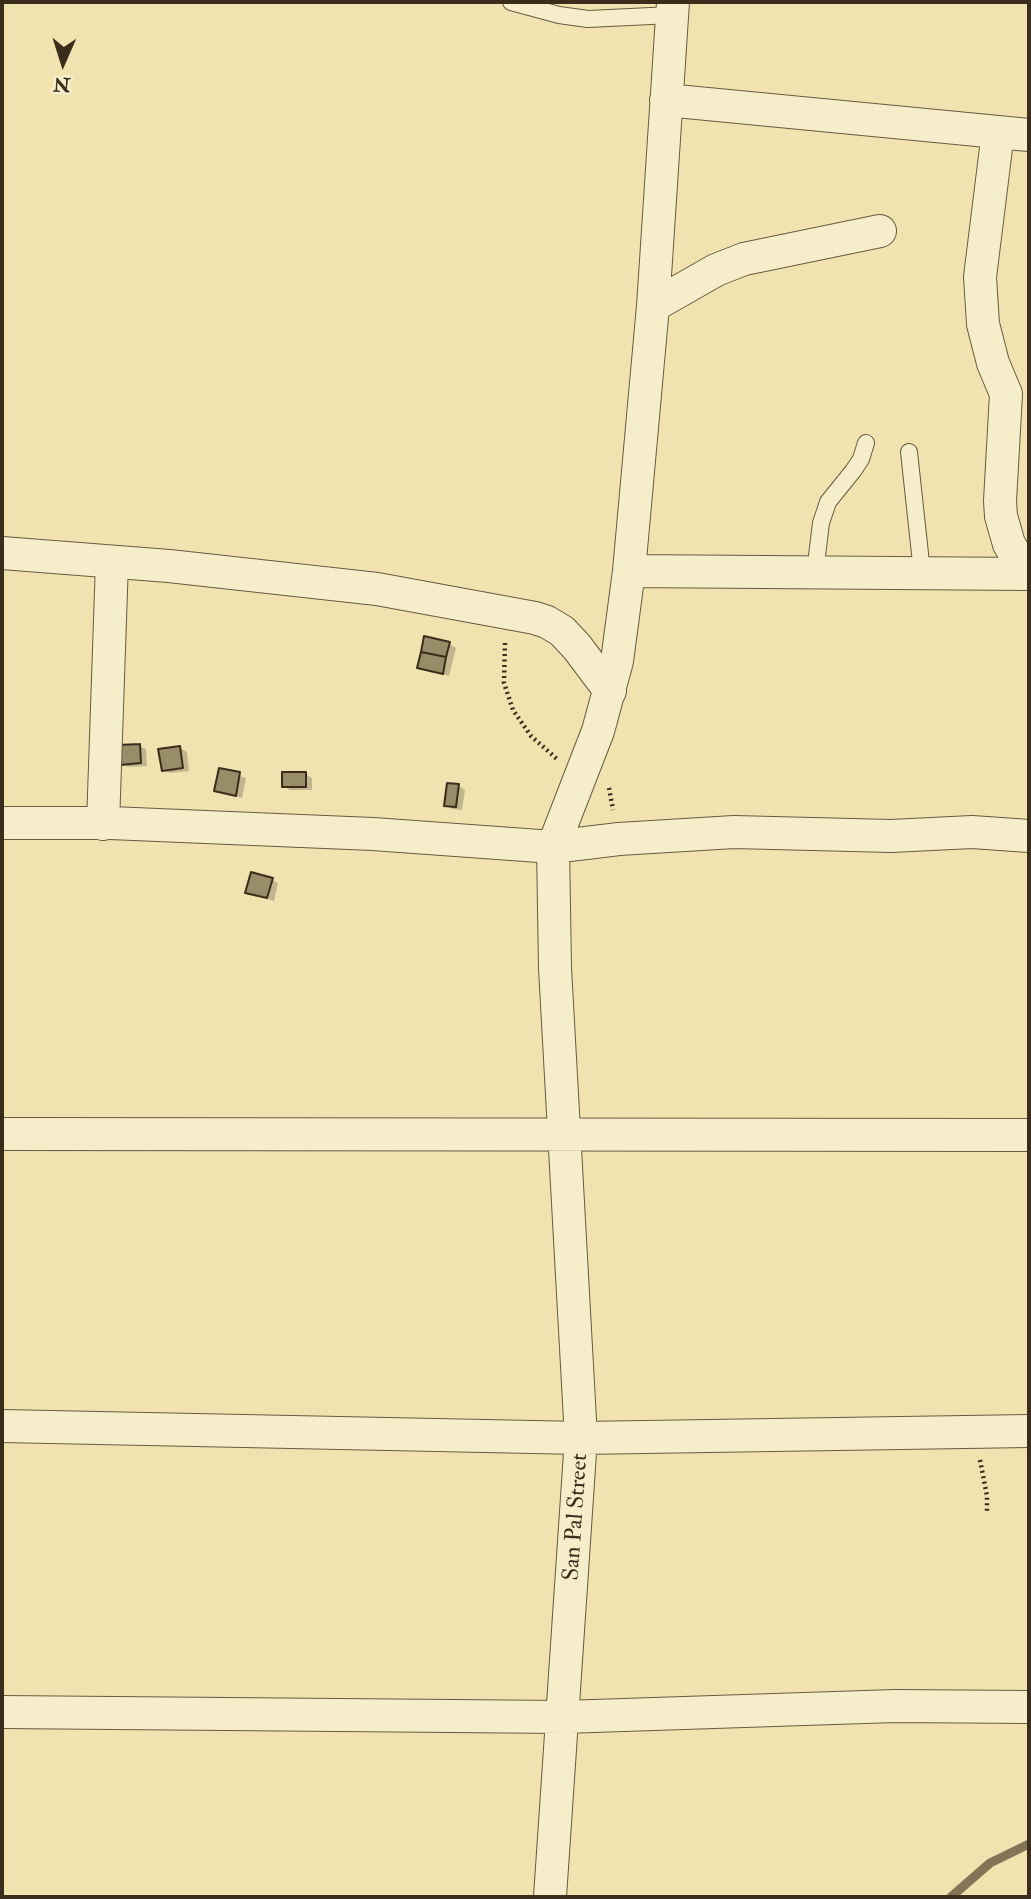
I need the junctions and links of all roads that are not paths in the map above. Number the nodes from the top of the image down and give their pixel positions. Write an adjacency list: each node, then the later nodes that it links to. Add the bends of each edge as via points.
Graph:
1 (510, 2): 2 (lane, via 588,19)
2 (673, 8): 3 (street)
3 (666, 100): 4 (street); 7 (street)
4 (998, 132): 5 (street); 15 (street, via 980,277 983,324 1006,394 1001,516 1009,544)
5 (1029, 135)
6 (880, 231): 7 (street, via 744,259)
7 (653, 306): 12 (street)
8 (866, 443): 13 (lane, via 861,459 828,502)
9 (909, 452): 14 (lane)
10 (2, 554): 11 (street)
11 (112, 562): 16 (street, via 377,589 547,622 562,631); 18 (street)
12 (629, 571): 13 (street); 16 (street)
13 (815, 572): 14 (street)
14 (922, 572): 15 (street)
15 (1028, 574)
16 (610, 691): 20 (street)
17 (2, 822): 18 (street)
18 (103, 824): 20 (street, via 373,834)
19 (1029, 836): 20 (street, via 734,832)
20 (552, 847): 23 (street, San Pal Street)
21 (2, 1134): 23 (street)
22 (1029, 1135): 23 (street)
23 (566, 1136): 26 (street, San Pal Street)
24 (2, 1426): 26 (street)
25 (1029, 1431): 26 (street)
26 (582, 1438): 29 (street, San Pal Street)
27 (1029, 1707): 29 (street, via 895,1706)
28 (2, 1712): 29 (street)
29 (563, 1717): 30 (street, San Pal Street)
30 (550, 1897)

